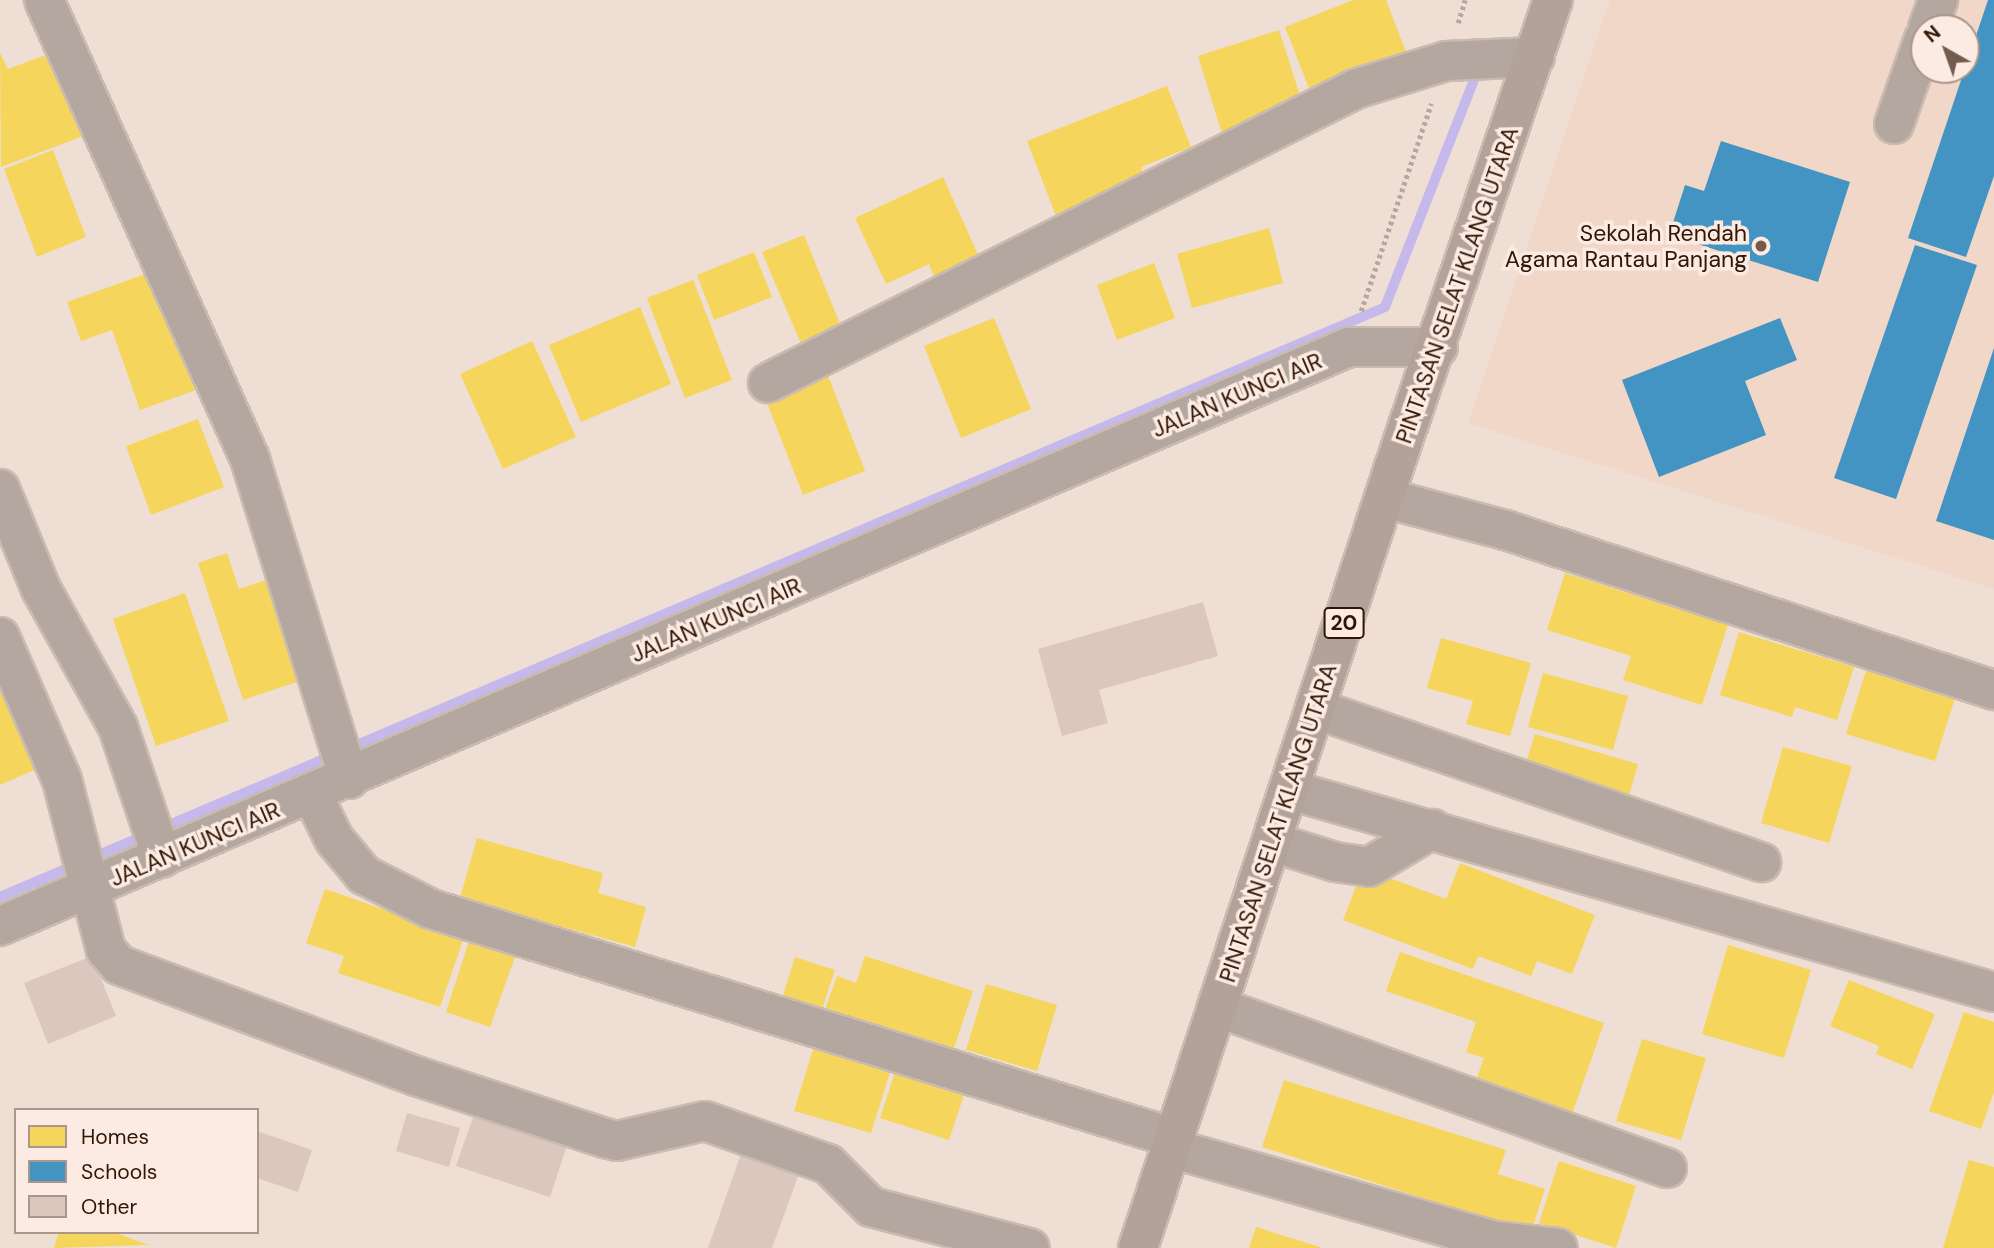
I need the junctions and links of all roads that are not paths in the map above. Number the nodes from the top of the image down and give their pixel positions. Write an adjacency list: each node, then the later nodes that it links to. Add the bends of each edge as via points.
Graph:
1 (44, 0): 13 (street, via 250,458)
2 (1553, 0): 3 (highway, PINTASAN SELAT KLANG UTARA / 20)
3 (1535, 57): 6 (highway, PINTASAN SELAT KLANG UTARA / 20); 7 (street, via 1446,61 1355,89)
4 (1910, 79): 5 (street)
5 (1894, 124)
6 (1438, 347): 9 (highway, PINTASAN SELAT KLANG UTARA / 20); 13 (street, JALAN KUNCI AIR, via 1349,347)
7 (768, 383)
8 (0, 489): 17 (street, via 41,589 118,727)
9 (1385, 498): 11 (street, via 1489,527); 12 (highway, PINTASAN SELAT KLANG UTARA / 20)
10 (0, 638): 20 (street, via 62,780)
11 (1994, 690)
12 (1316, 709): 14 (highway, PINTASAN SELAT KLANG UTARA / 20); 19 (street)
13 (344, 761): 15 (street, JALAN KUNCI AIR)
14 (1290, 790): 16 (street); 18 (highway, PINTASAN SELAT KLANG UTARA / 20)
15 (312, 794): 17 (street, JALAN KUNCI AIR); 24 (street, via 334,839 364,875 431,909)
16 (1432, 829): 18 (street, via 1369,867 1335,862); 22 (street)
17 (156, 840): 20 (street, JALAN KUNCI AIR)
18 (1272, 842): 23 (highway, PINTASAN SELAT KLANG UTARA / 20)
19 (1761, 862)
20 (85, 871): 21 (street, JALAN KUNCI AIR); 26 (street, via 106,950 131,970 416,1076 605,1138 617,1141 705,1121 828,1164 871,1207)
21 (0, 926)
22 (1994, 992)
23 (1217, 1007): 24 (highway, PINTASAN SELAT KLANG UTARA / 20); 25 (street)
24 (1172, 1143): 27 (highway, PINTASAN SELAT KLANG UTARA / 20); 28 (street, via 1269,1178 1495,1241)
25 (1667, 1168)
26 (1030, 1248)
27 (1138, 1248)
28 (1558, 1248)

